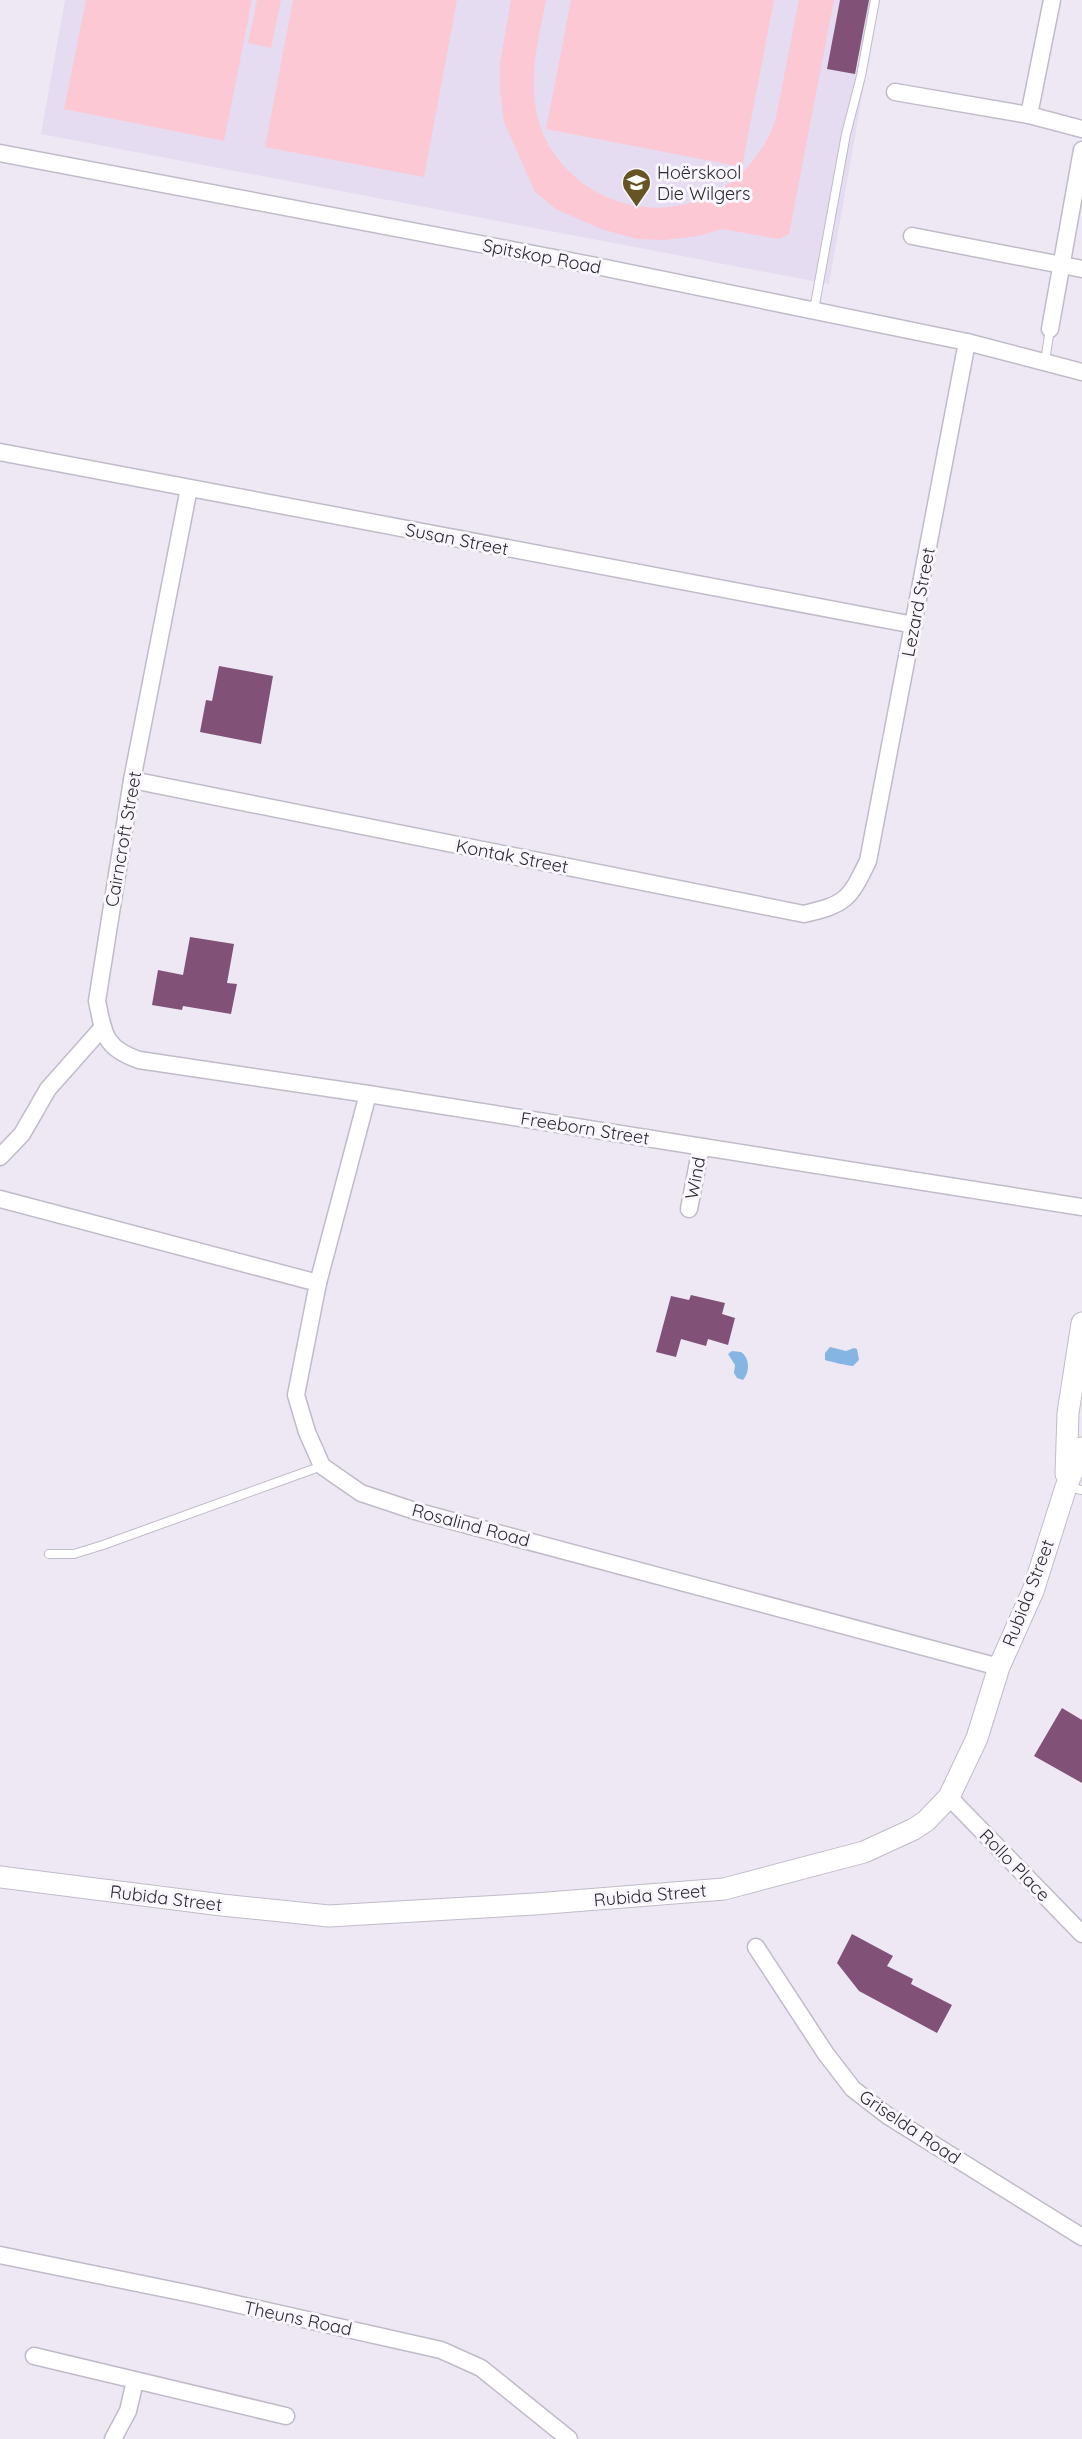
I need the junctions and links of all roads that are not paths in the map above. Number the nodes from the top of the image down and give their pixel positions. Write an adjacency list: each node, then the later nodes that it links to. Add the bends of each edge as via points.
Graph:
1 (875, 0): 11 (lane)
2 (1052, 0): 4 (street)
3 (895, 92): 4 (street)
4 (1029, 115): 5 (street)
5 (1082, 129)
6 (1082, 150): 9 (street)
7 (0, 153): 11 (street, Spitskop Road)
8 (912, 236): 9 (street)
9 (1061, 265): 10 (street); 12 (street)
10 (1082, 269)
11 (813, 310): 13 (street, Spitskop Road)
12 (1050, 329): 14 (lane)
13 (967, 342): 14 (street, Spitskop Road); 18 (street, Lezard Street)
14 (1045, 361): 15 (street, Spitskop Road)
15 (1082, 372)
16 (0, 452): 17 (street, Susan Street)
17 (189, 488): 18 (street, Susan Street); 19 (street, Cairncroft Street)
18 (914, 625): 20 (street, Lezard Street)
19 (132, 780): 20 (street, Kontak Street, via 804,914 834,907 848,897); 21 (street, Cairncroft Street, via 97,1000)
20 (868, 861)
21 (103, 1027): 22 (street, Freeborn Street, via 109,1042 121,1054 139,1060); 24 (street, via 48,1089 22,1134)
22 (368, 1094): 23 (street, Freeborn Street); 28 (street)
23 (701, 1147): 26 (street, Freeborn Street); 27 (street, Wind)
24 (0, 1157)
25 (0, 1199): 28 (street)
26 (1082, 1208)
27 (689, 1209)
28 (318, 1283): 31 (street, via 296,1395)
29 (1082, 1323): 32 (street, Rubida Street, via 1068,1413)
30 (1082, 1448): 32 (street, Rubida Street)
31 (322, 1466): 33 (lane, via 103,1545 74,1554); 34 (street, Rosalind Road, via 362,1493 415,1511)
32 (1074, 1488): 34 (street, Rubida Street)
33 (49, 1554)
34 (999, 1667): 35 (street, Rubida Street, via 977,1738)
35 (949, 1797): 36 (street, Rubida Street, via 914,1829 864,1852 724,1889 330,1916); 37 (street, Rollo Place)
36 (0, 1878)
37 (1082, 1934)
38 (756, 1947): 39 (street, Griselda Road, via 853,2089 888,2116)
39 (1082, 2237)
40 (0, 2255): 45 (street, Theuns Road, via 441,2349 481,2368)
41 (34, 2356): 42 (street)
42 (135, 2381): 43 (street); 44 (street, via 128,2411)
43 (286, 2416)
44 (113, 2439)
45 (569, 2439)

